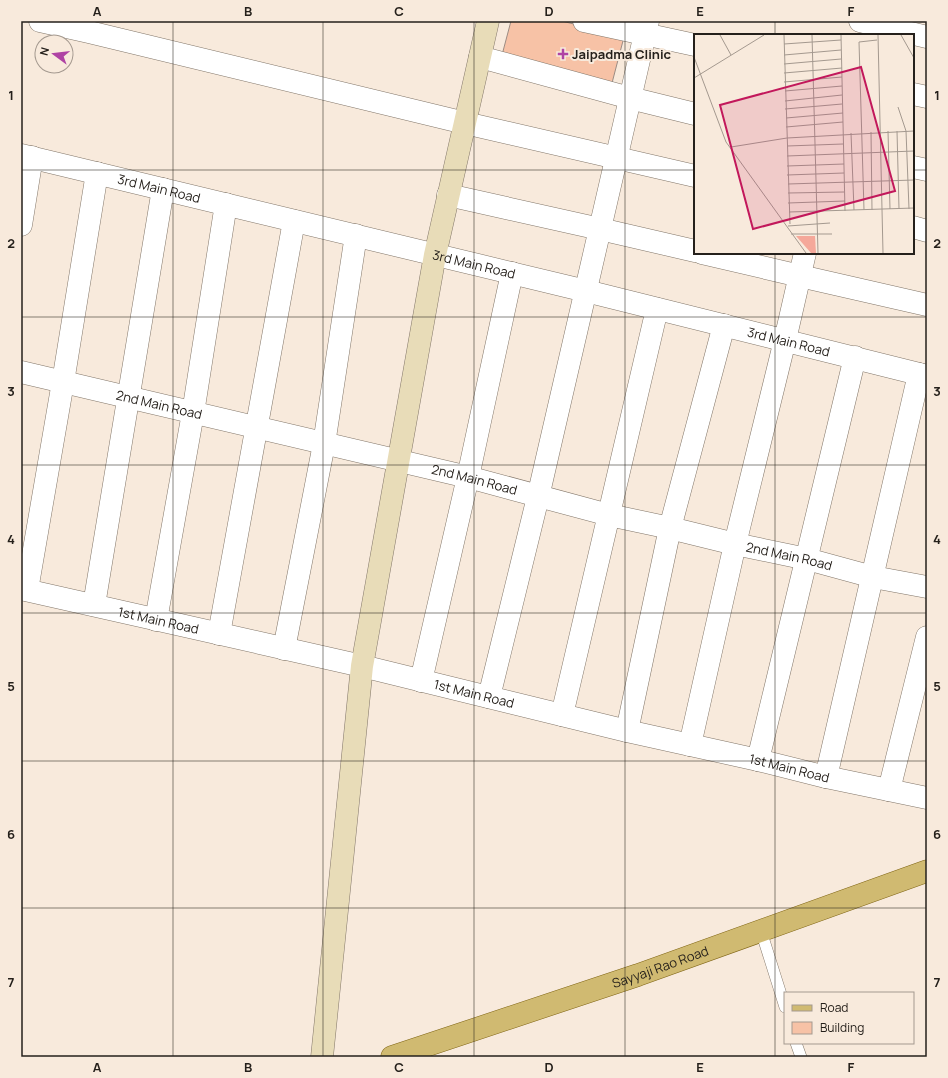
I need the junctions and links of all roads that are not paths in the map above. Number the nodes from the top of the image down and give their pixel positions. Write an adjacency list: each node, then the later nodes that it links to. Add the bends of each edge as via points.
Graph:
1 (40, 21): 14 (street)
2 (488, 21): 9 (street)
3 (584, 21): 5 (street)
4 (859, 21): 6 (street); 7 (street)
5 (646, 28): 8 (street); 12 (street)
6 (855, 34)
7 (927, 37)
8 (694, 45)
9 (480, 57): 12 (street); 14 (street)
10 (914, 94): 11 (street)
11 (927, 97)
12 (630, 98): 13 (street); 16 (street)
13 (694, 114)
14 (465, 123): 16 (street); 22 (street)
15 (27, 156): 19 (street, 3rd Main Road); 25 (street)
16 (616, 158): 20 (street); 27 (street)
17 (914, 166): 18 (street)
18 (927, 170)
19 (96, 173): 21 (street, 3rd Main Road); 44 (street)
20 (694, 176)
21 (163, 189): 23 (street, 3rd Main Road); 45 (street)
22 (448, 195): 27 (street); 33 (street)
23 (226, 204): 24 (street, 3rd Main Road); 46 (street)
24 (294, 221): 29 (street, 3rd Main Road); 47 (street)
25 (21, 225)
26 (914, 228): 28 (street)
27 (600, 229): 30 (street); 36 (street)
28 (927, 231)
29 (356, 235): 33 (street, 3rd Main Road); 48 (street)
30 (694, 251)
31 (706, 254): 35 (street)
32 (805, 254): 35 (street)
33 (435, 255): 34 (street, 3rd Main Road); 49 (street)
34 (512, 273): 36 (street, 3rd Main Road); 50 (street)
35 (800, 276): 37 (street); 40 (street)
36 (586, 291): 38 (street, 3rd Main Road); 51 (street)
37 (927, 305)
38 (657, 309): 39 (street, 3rd Main Road); 52 (street)
39 (724, 325): 40 (street, 3rd Main Road); 53 (street)
40 (785, 340): 41 (street, 3rd Main Road); 54 (street)
41 (855, 357): 43 (street, 3rd Main Road); 55 (street)
42 (21, 372): 44 (street, 2nd Main Road)
43 (923, 375): 56 (street)
44 (63, 382): 45 (street, 2nd Main Road); 58 (street)
45 (129, 397): 46 (street, 2nd Main Road); 59 (street)
46 (193, 413): 47 (street, 2nd Main Road); 60 (street)
47 (257, 428): 48 (street, 2nd Main Road); 61 (street)
48 (324, 444): 49 (street, 2nd Main Road); 63 (street)
49 (398, 461): 50 (street, 2nd Main Road); 64 (street)
50 (468, 478): 51 (street, 2nd Main Road); 65 (street)
51 (538, 497): 52 (street, 2nd Main Road); 66 (street)
52 (609, 515): 53 (street, 2nd Main Road); 67 (street)
53 (670, 528): 54 (street, 2nd Main Road); 68 (street)
54 (735, 544): 55 (street, 2nd Main Road); 69 (street)
55 (807, 559): 56 (street, 2nd Main Road); 70 (street)
56 (873, 577): 57 (street, 2nd Main Road); 71 (street)
57 (927, 587)
58 (24, 590): 59 (street, 1st Main Road)
59 (94, 605): 60 (street, 1st Main Road)
60 (156, 620): 61 (street, 1st Main Road)
61 (219, 634): 63 (street, 1st Main Road)
62 (927, 637): 72 (street)
63 (284, 649): 64 (street, 1st Main Road)
64 (362, 666): 65 (street, 1st Main Road); 78 (street)
65 (421, 681): 66 (street, 1st Main Road)
66 (489, 697): 67 (street, 1st Main Road)
67 (562, 715): 68 (street, 1st Main Road)
68 (627, 731): 69 (street, 1st Main Road)
69 (690, 745): 70 (street, 1st Main Road)
70 (758, 760): 71 (street, 1st Main Road)
71 (826, 777): 72 (street, 1st Main Road)
72 (889, 790): 73 (street, 1st Main Road)
73 (927, 798)
74 (927, 872): 75 (main road, Sayyaji Rao Road)
75 (761, 931): 76 (lane); 79 (main road, Sayyaji Rao Road)
76 (784, 1004)
77 (796, 1044): 80 (lane)
78 (322, 1057)
79 (392, 1057)
80 (800, 1057)

